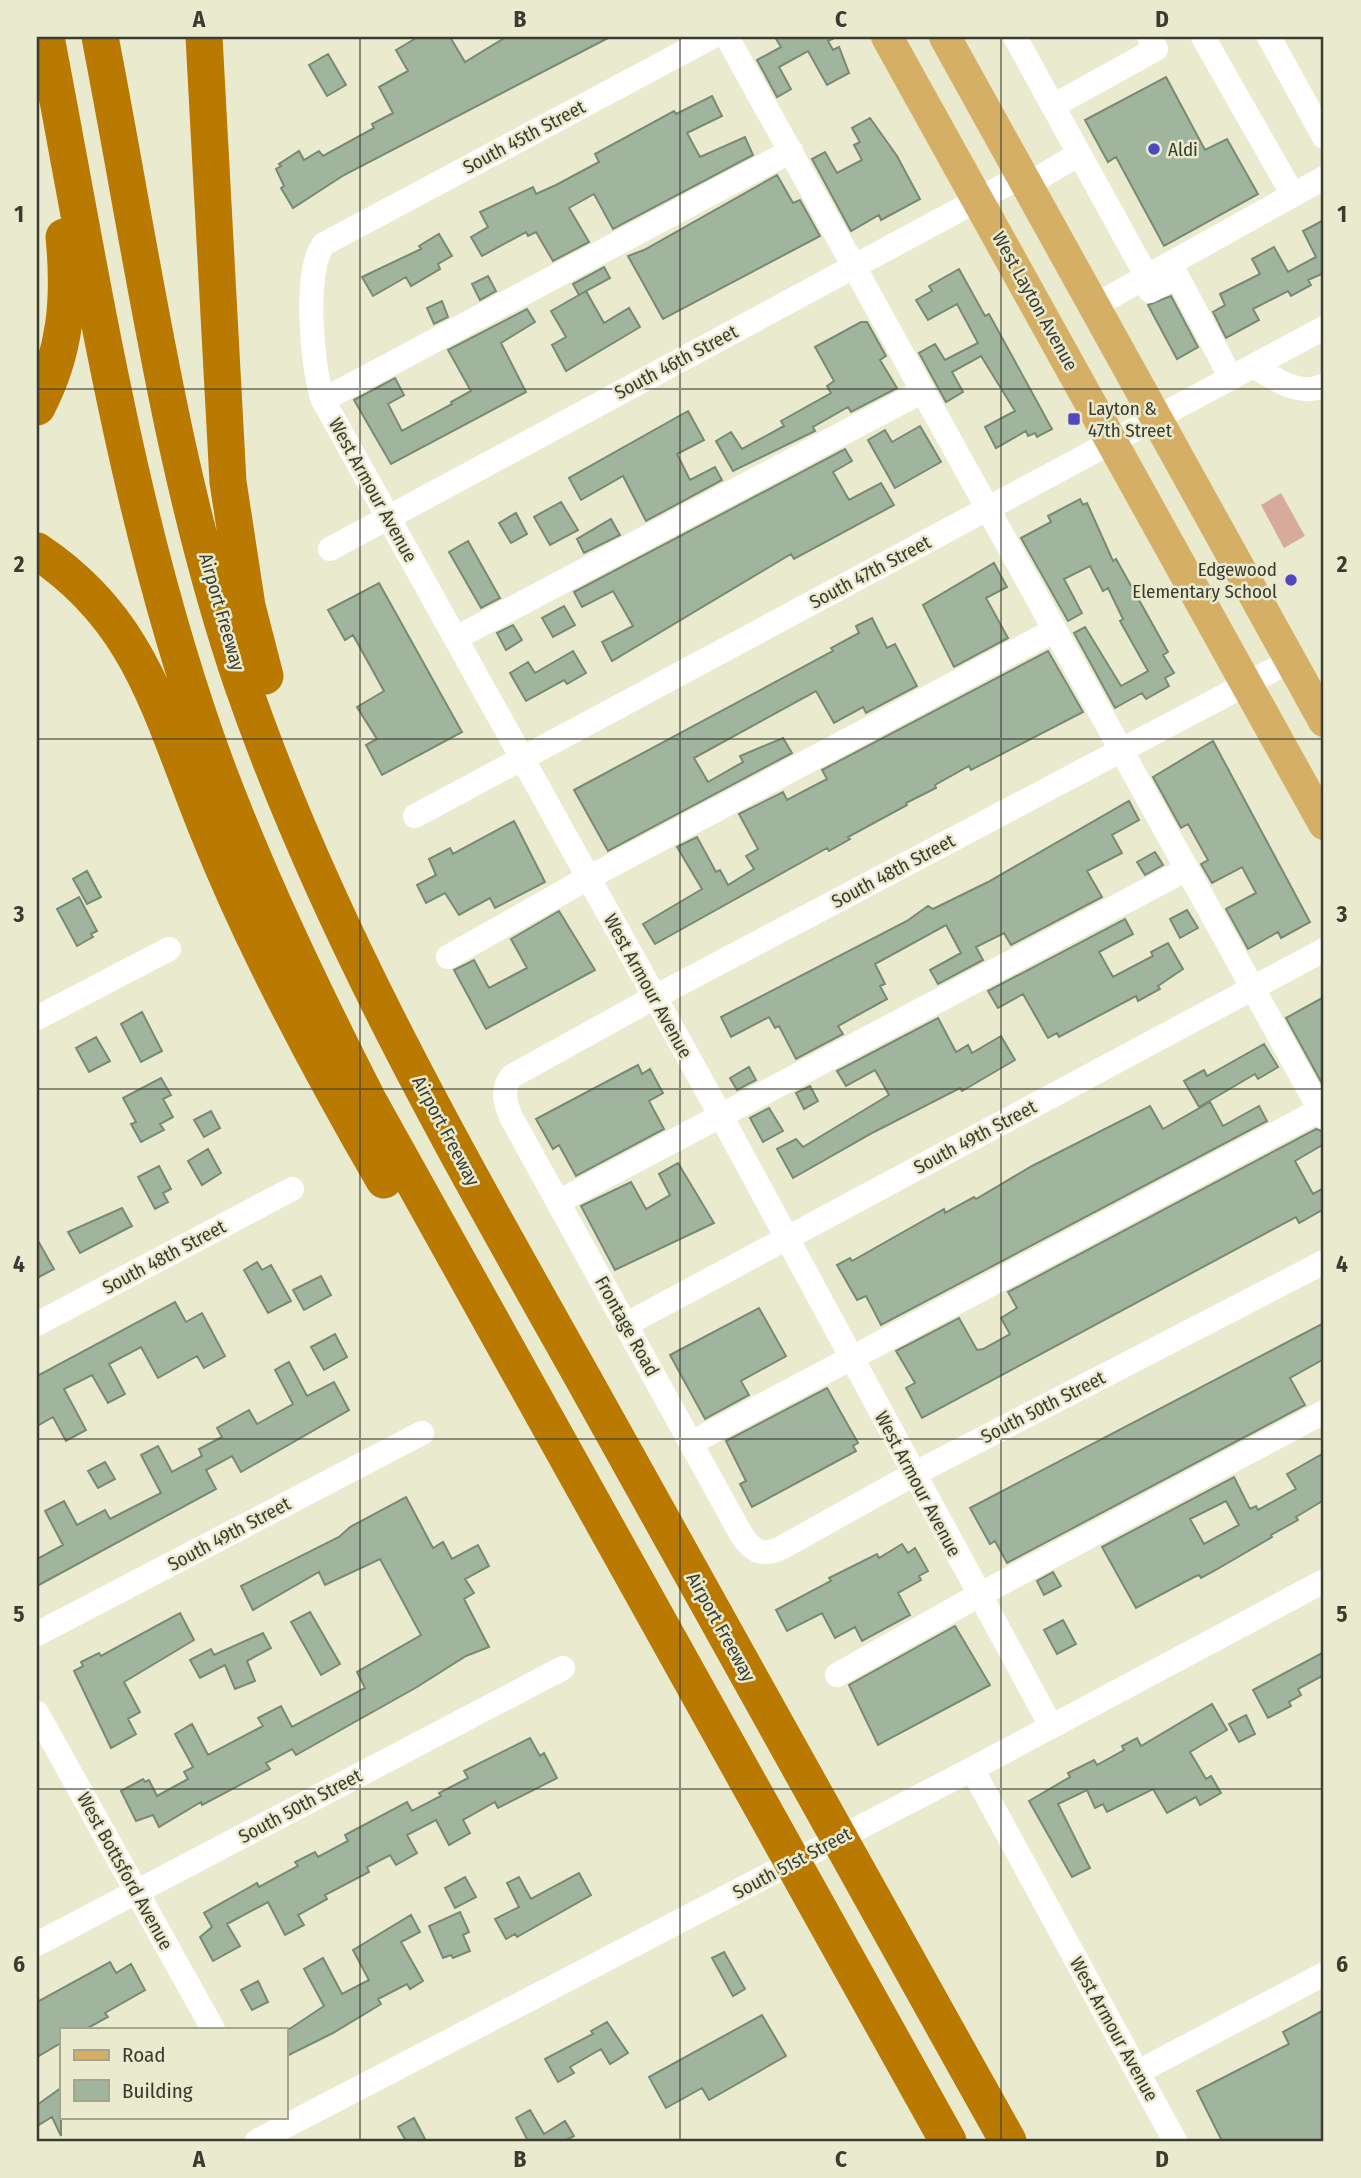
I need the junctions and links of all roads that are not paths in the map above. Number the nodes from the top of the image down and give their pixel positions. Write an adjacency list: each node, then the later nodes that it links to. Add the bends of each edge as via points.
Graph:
1 (46, 37): 66 (highway, via 133,482 217,766 307,980 368,1100)
2 (100, 37): 54 (highway, Airport Freeway, via 164,378 213,588 301,841)
3 (204, 37): 54 (highway, via 227,468 235,538 257,651 278,722 316,824 372,951)
4 (712, 37): 21 (street, South 45th Street)
5 (727, 37): 15 (street)
6 (887, 37): 20 (main road, West Layton Avenue)
7 (945, 37): 18 (main road)
8 (1014, 37): 13 (street)
9 (1149, 37): 13 (street, via 1156,48)
10 (1203, 37): 19 (street)
11 (1269, 37): 14 (street)
12 (37, 66): 31 (highway, via 64,234 68,298 62,347)
13 (1053, 106): 16 (street)
14 (1324, 137)
15 (790, 151): 22 (street); 30 (street)
16 (1079, 153): 18 (street, South 46th Street); 23 (street)
17 (1324, 178): 19 (street)
18 (1024, 181): 20 (street, South 46th Street); 24 (main road)
19 (1293, 195): 23 (street)
20 (978, 198): 22 (street, South 46th Street); 33 (main road, West Layton Avenue)
21 (336, 237): 30 (street, West Armour Avenue, via 319,250 314,273 316,378)
22 (854, 265): 29 (street); 35 (street, South 46th Street)
23 (1147, 277): 24 (street)
24 (1097, 312): 27 (street, via 1177,276); 32 (main road)
25 (1324, 328): 26 (street, South 47th Street)
26 (1253, 366): 27 (street, South 47th Street); 28 (street, via 1292,387 1316,390)
27 (1231, 378): 32 (street, South 47th Street)
28 (1324, 385)
29 (923, 391): 34 (street); 39 (street)
30 (323, 400): 35 (street, West Armour Avenue)
31 (37, 407)
32 (1156, 418): 33 (street, South 47th Street); 40 (main road)
33 (1113, 442): 34 (street, South 47th Street); 41 (main road, West Layton Avenue)
34 (988, 509): 38 (street); 44 (street, South 47th Street)
35 (388, 517): 36 (street, South 46th Street); 39 (street, West Armour Avenue)
36 (330, 549)
37 (37, 551): 66 (highway, via 98,602 136,654 212,842 304,1035 507,1391)
38 (1055, 630): 43 (street); 48 (street)
39 (456, 638): 44 (street, West Armour Avenue)
40 (1290, 661): 41 (street, South 48th Street); 42 (main road)
41 (1246, 684): 43 (street, South 48th Street); 46 (main road, West Layton Avenue)
42 (1324, 721)
43 (1121, 750): 47 (street); 53 (street, South 48th Street)
44 (524, 758): 45 (street, South 47th Street); 48 (street, West Armour Avenue)
45 (415, 816)
46 (1324, 824)
47 (1187, 869): 52 (street); 58 (street)
48 (589, 878): 51 (street); 53 (street, West Armour Avenue)
49 (169, 949): 55 (street)
50 (1324, 950): 52 (street, South 49th Street)
51 (448, 957)
52 (1253, 987): 57 (street); 61 (street, South 49th Street)
53 (653, 998): 56 (street, South 48th Street, via 512,1076); 58 (street, West Armour Avenue)
54 (379, 1006): 88 (highway, Airport Freeway, via 514,1257)
55 (37, 1018)
56 (505, 1090): 60 (street, Frontage Road, via 511,1117)
57 (1322, 1113): 65 (street)
58 (721, 1116): 60 (street); 61 (street, West Armour Avenue)
59 (292, 1189): 63 (street, South 48th Street)
60 (558, 1202): 64 (street, Frontage Road)
61 (785, 1238): 64 (street, South 49th Street); 65 (street, West Armour Avenue)
62 (1324, 1262): 70 (street, South 50th Street)
63 (37, 1324)
64 (625, 1325): 69 (street, Frontage Road)
65 (851, 1357): 69 (street); 70 (street, West Armour Avenue)
66 (536, 1402): 87 (highway)
67 (1324, 1412): 73 (street)
68 (422, 1433): 74 (street, South 49th Street)
69 (691, 1443): 71 (street, Frontage Road, via 741,1534)
70 (912, 1475): 71 (street, South 50th Street, via 781,1548); 73 (street, West Armour Avenue)
71 (762, 1553)
72 (1324, 1581): 78 (street, South 51st Street)
73 (979, 1595): 76 (street); 78 (street, West Armour Avenue)
74 (37, 1634)
75 (563, 1668): 80 (street, South 50th Street)
76 (837, 1675)
77 (37, 1713): 80 (street, West Bottsford Avenue)
78 (1051, 1726): 79 (street, South 51st Street)
79 (972, 1769): 84 (street, West Armour Avenue); 86 (street, South 51st Street)
80 (137, 1892): 81 (street, South 50th Street); 83 (street, West Bottsford Avenue)
81 (37, 1944)
82 (1324, 1974): 84 (street)
83 (212, 2028)
84 (1138, 2072): 89 (street, West Armour Avenue)
85 (255, 2118): 86 (street)
86 (258, 2141)
87 (948, 2141)
88 (1008, 2141)
89 (1175, 2141)

